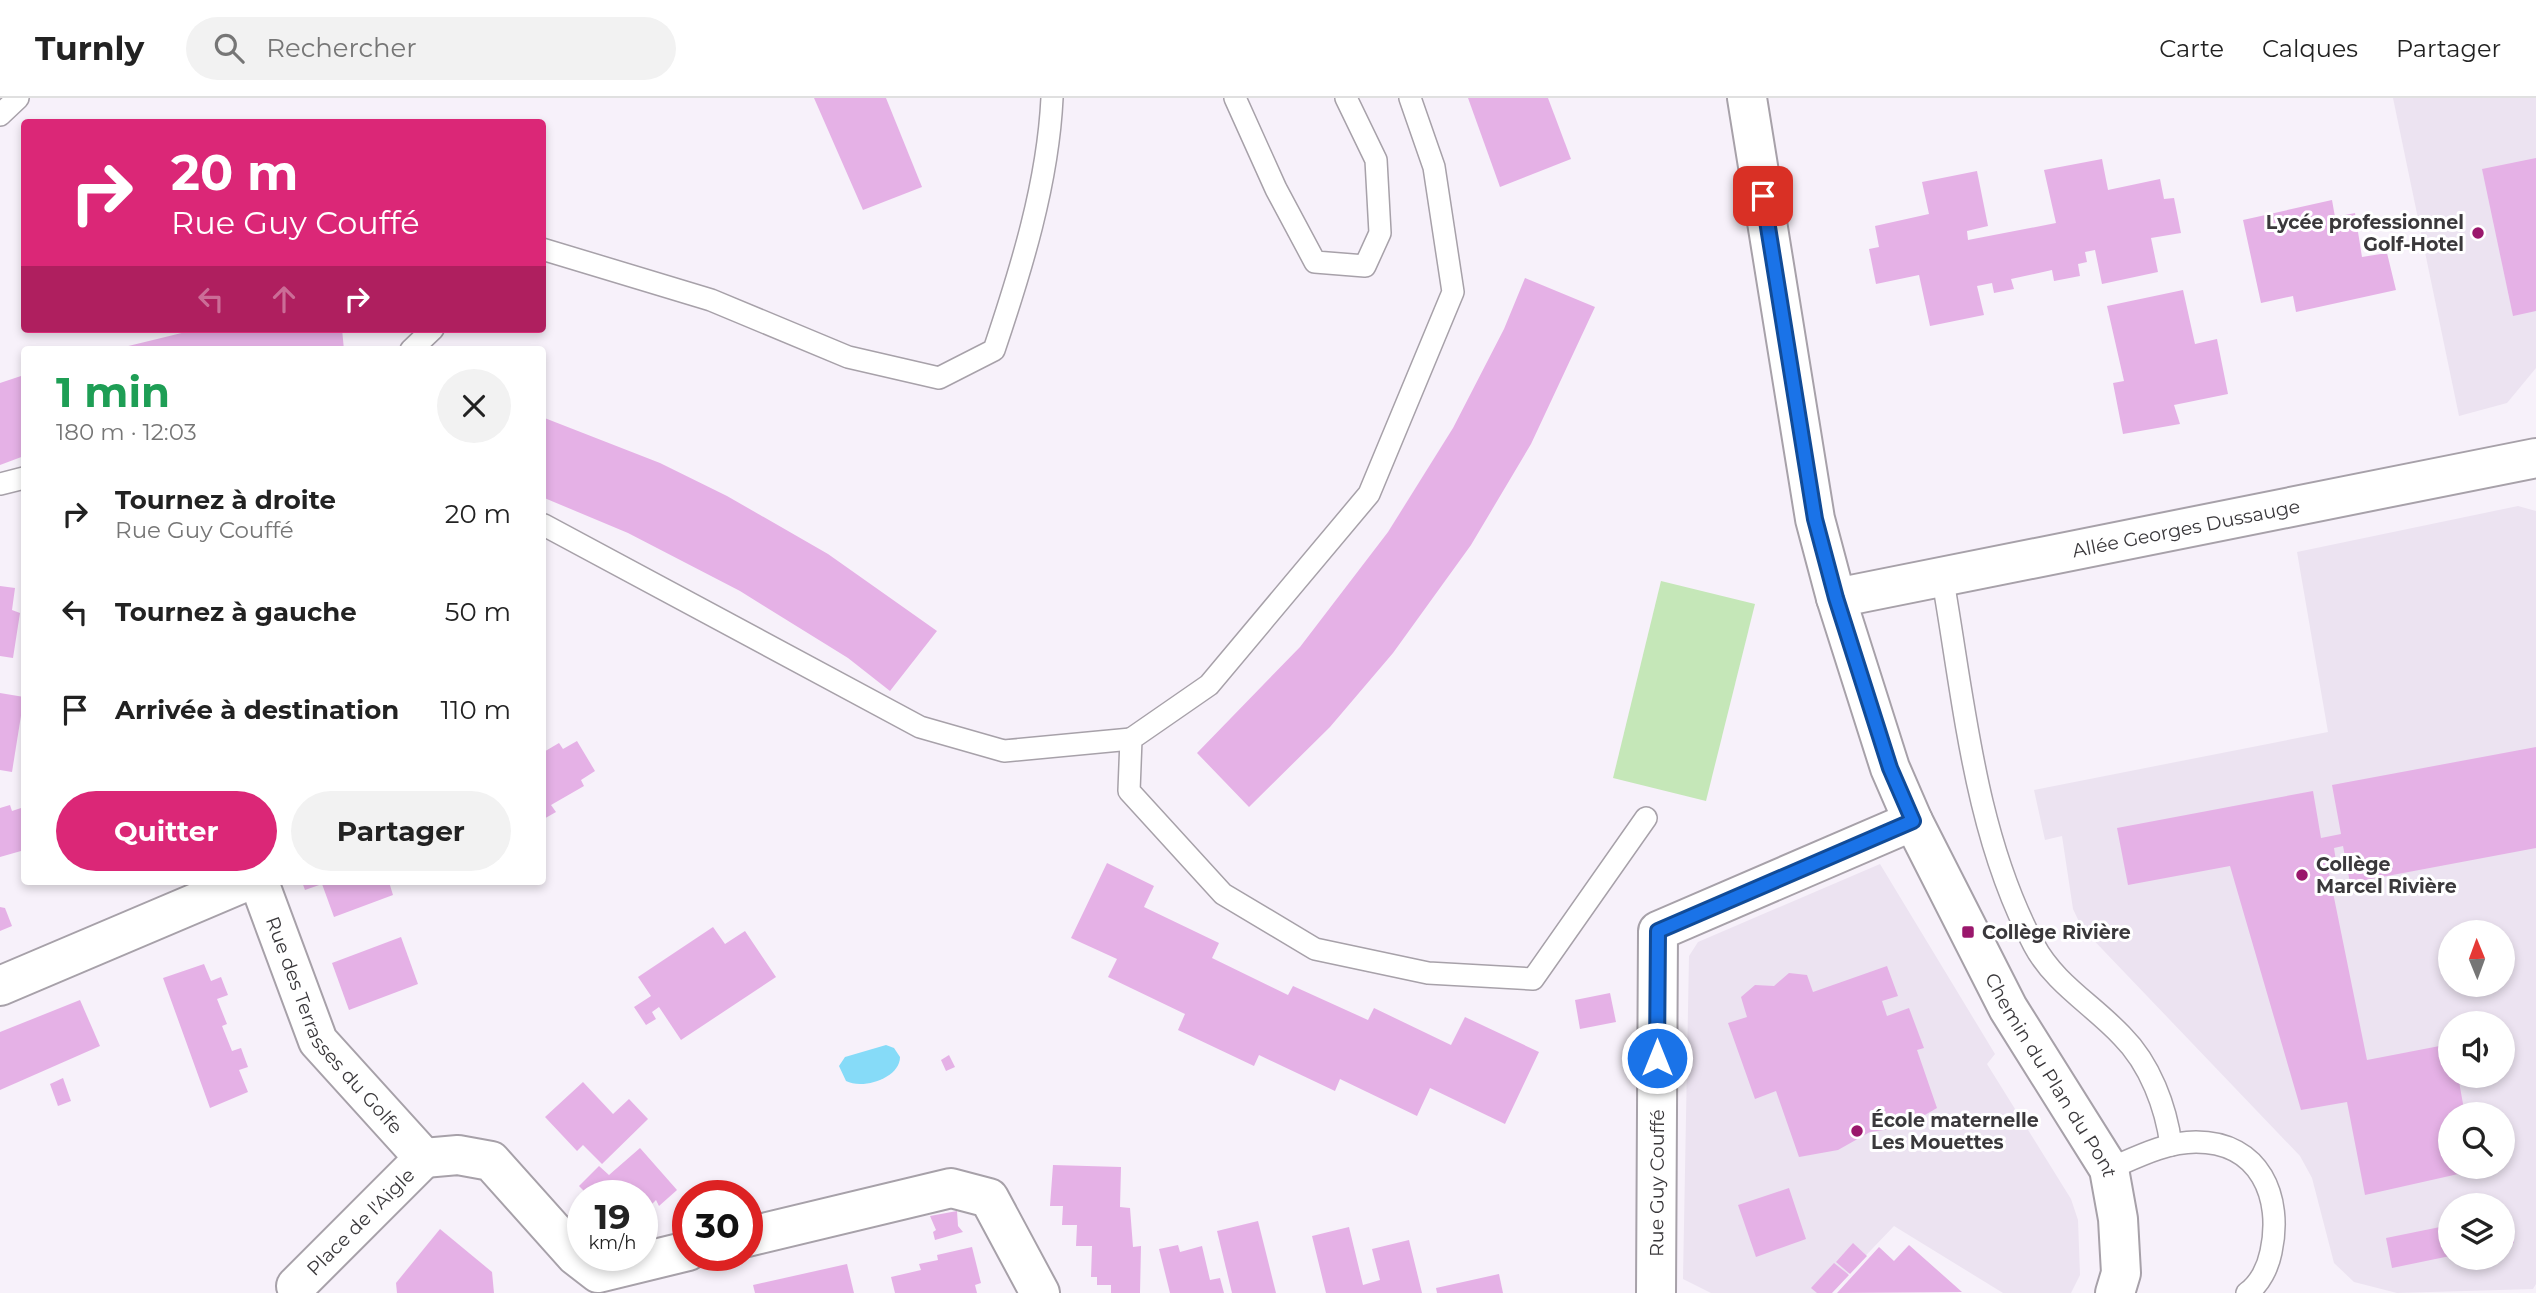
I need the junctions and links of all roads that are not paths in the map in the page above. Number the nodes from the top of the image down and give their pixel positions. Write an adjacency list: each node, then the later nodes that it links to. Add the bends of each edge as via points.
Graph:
1 (18, 98): 7 (lane)
2 (1052, 98): 8 (lane, via 1051,130 1018,279 994,350 939,378 848,357 711,300)
3 (1235, 98): 4 (lane, via 1315,261 1365,266 1380,233 1376,160)
4 (1346, 98)
5 (1410, 98): 17 (lane, via 1434,167 1453,292 1369,494 1209,685)
6 (1742, 105): 16 (street, Chemin du Plan du Pont, via 1815,519)
7 (0, 115)
8 (546, 249)
9 (429, 333): 10 (lane)
10 (415, 346)
11 (2536, 458): 15 (street, Allée Georges Dussauge)
12 (21, 479): 13 (lane)
13 (0, 484)
14 (546, 526): 17 (lane, via 920,727 1004,751)
15 (1942, 575): 16 (street, Allée Georges Dussauge); 23 (lane, via 1974,762 2009,896 2035,948 2060,981 2124,1037 2140,1061 2167,1111)
16 (1836, 598): 19 (street, Chemin du Plan du Pont, via 1890,768)
17 (1130, 739): 18 (lane, via 1129,791 1223,894 1315,949 1428,973 1533,979)
18 (1646, 818)
19 (1913, 821): 25 (street, Chemin du Plan du Pont, via 2008,1008); 30 (street, Rue Guy Couffé, via 1658,931)
20 (238, 885): 22 (street)
21 (259, 885): 24 (street, Rue des Terrasses du Golfe, via 318,1041)
22 (0, 986)
23 (2171, 1145): 25 (lane); 32 (lane, via 2198,1142 2227,1147 2250,1159 2263,1176 2274,1203 2275,1232 2269,1261 2256,1287)
24 (424, 1158): 27 (street, via 458,1155 491,1161 576,1256 598,1273); 28 (street, Place de l'Aigle)
25 (2109, 1169): 31 (street, Chemin du Plan du Pont, via 2121,1273)
26 (763, 1233): 29 (street, via 951,1188 989,1198)
27 (672, 1255)
28 (296, 1286)
29 (1040, 1293)
30 (1656, 1293)
31 (2115, 1293)
32 (2247, 1293)

